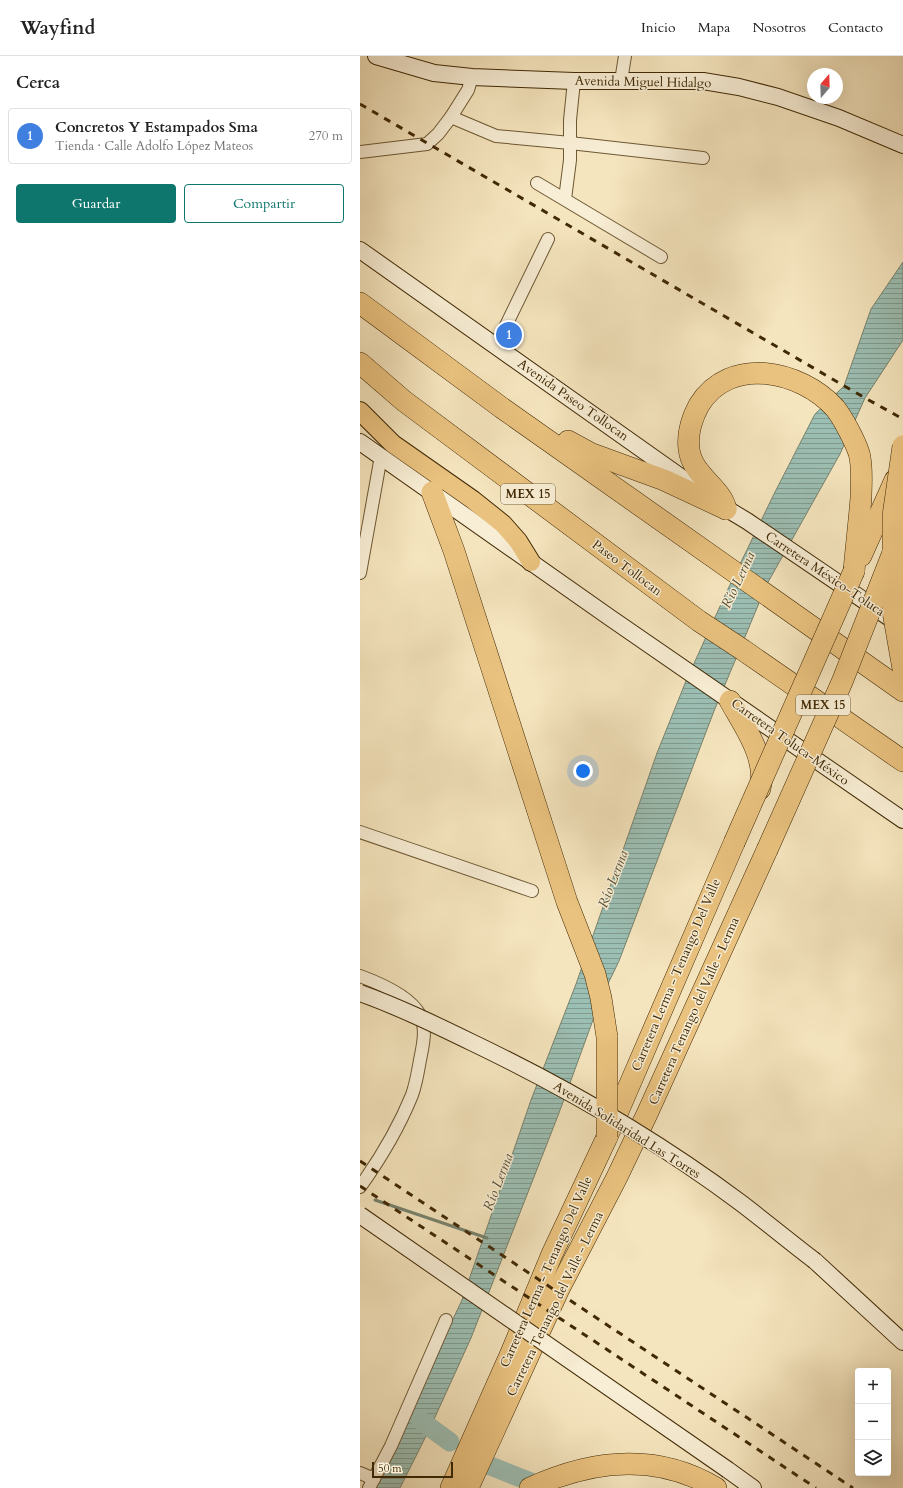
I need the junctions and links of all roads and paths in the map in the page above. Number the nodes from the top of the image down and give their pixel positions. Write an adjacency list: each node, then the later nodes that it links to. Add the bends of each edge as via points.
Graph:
1 (376, 56): 4 (main road, Avenida Miguel Hidalgo)
2 (404, 56): 4 (main road)
3 (625, 56): 7 (street)
4 (434, 73): 5 (main road, Avenida Miguel Hidalgo)
5 (472, 77): 6 (main road, Avenida Miguel Hidalgo); 8 (street, via 468,90)
6 (574, 81): 7 (main road, Avenida Miguel Hidalgo); 9 (street)
7 (621, 81): 10 (main road, Avenida Miguel Hidalgo, via 703,81 739,87 839,118)
8 (451, 117): 9 (street, via 496,136); 11 (street, via 427,144)
9 (570, 143): 12 (street); 14 (street)
10 (903, 145)
11 (360, 152)
12 (703, 158)
13 (537, 183): 14 (street)
14 (565, 199): 17 (street)
15 (548, 239): 19 (street)
16 (360, 250): 19 (main road, Avenida Paseo Tollocan)
17 (661, 257)
18 (360, 303): 21 (highway)
19 (496, 346): 28 (main road, Avenida Paseo Tollocan)
20 (360, 363): 41 (highway, Paseo Tollocan / MEX 15, via 404,401 699,621)
21 (502, 408): 28 (highway, via 590,453 664,480); 39 (highway)
22 (360, 411): 31 (main road, via 393,444 503,524)
23 (360, 442): 25 (main road)
24 (903, 446): 37 (highway, bridge, via 893,516 893,612)
25 (380, 456): 27 (main road); 32 (street)
26 (903, 463): 33 (highway, Carretera Lerma - Tenango Del Valle, bridge)
27 (432, 492): 31 (main road); 47 (highway, bridge, via 454,551 567,902 595,974 607,1037)
28 (726, 509): 29 (main road, Avenida Paseo Tollocan); 33 (highway, via 721,497 694,465 688,449 692,419 702,400 716,385 725,380 736,375 752,373 794,381 809,388 835,408 859,454 862,474)
29 (747, 521): 35 (main road, Carretera México-Toluca, bridge)
30 (903, 527): 38 (highway, Carretera Tenango del Valle - Lerma, bridge)
31 (531, 562): 40 (main road, Carretera Toluca-México)
32 (360, 570)
33 (854, 571): 47 (highway, Carretera Lerma - Tenango Del Valle, bridge)
34 (903, 586): 35 (highway, bridge)
35 (885, 615): 36 (main road, Carretera México-Toluca); 38 (highway, via 856,673)
36 (903, 627)
37 (903, 669)
38 (842, 682): 57 (highway, Carretera Tenango del Valle - Lerma, bridge, via 647,1114 559,1289)
39 (903, 691)
40 (728, 699): 42 (main road, Carretera Toluca-México); 50 (highway, via 753,743 762,771 762,784 754,810 600,1177 580,1214)
41 (903, 761)
42 (903, 820)
43 (360, 832): 44 (street)
44 (532, 891)
45 (360, 976): 48 (street, via 401,996 411,1004 420,1014 424,1041 412,1094 381,1157)
46 (360, 993): 52 (main road, Avenida Solidaridad Las Torres, bridge, via 500,1056 591,1104 664,1149 734,1198 815,1261)
47 (607, 1137): 50 (highway, Carretera Lerma - Tenango Del Valle)
48 (360, 1187)
49 (360, 1215): 59 (main road, bridge)
50 (552, 1254): 56 (highway, Carretera Lerma - Tenango Del Valle)
51 (446, 1320): 54 (street)
52 (903, 1342)
53 (360, 1473): 54 (street)
54 (372, 1484)
55 (538, 1484): 58 (highway, via 589,1468 634,1464 679,1471)
56 (452, 1488)
57 (468, 1488)
58 (716, 1488)
59 (753, 1488)

